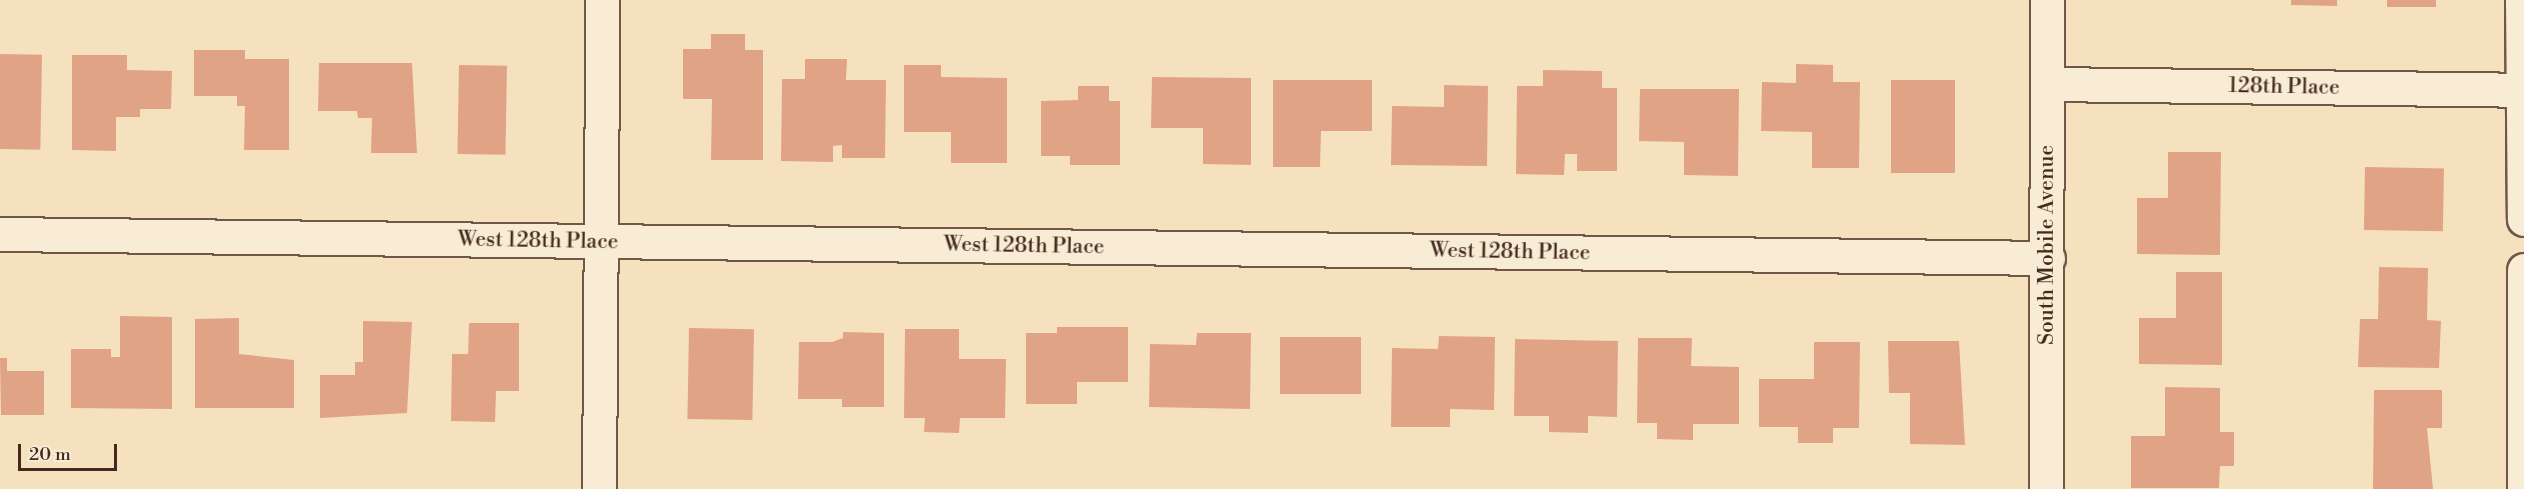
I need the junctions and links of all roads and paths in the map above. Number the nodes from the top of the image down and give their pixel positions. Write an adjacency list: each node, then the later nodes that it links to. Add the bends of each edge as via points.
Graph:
1 (602, 0): 8 (street)
2 (2047, 0): 4 (street, South Mobile Avenue)
3 (2522, 0): 5 (street)
4 (2047, 84): 5 (street, 128th Place); 9 (street, South Mobile Avenue)
5 (2521, 90): 6 (street)
6 (2524, 219)
7 (0, 234): 8 (street, West 128th Place)
8 (601, 242): 9 (street, West 128th Place); 11 (street)
9 (2048, 258): 12 (street, South Mobile Avenue)
10 (2524, 270): 13 (street)
11 (599, 489)
12 (2046, 489)
13 (2523, 489)

